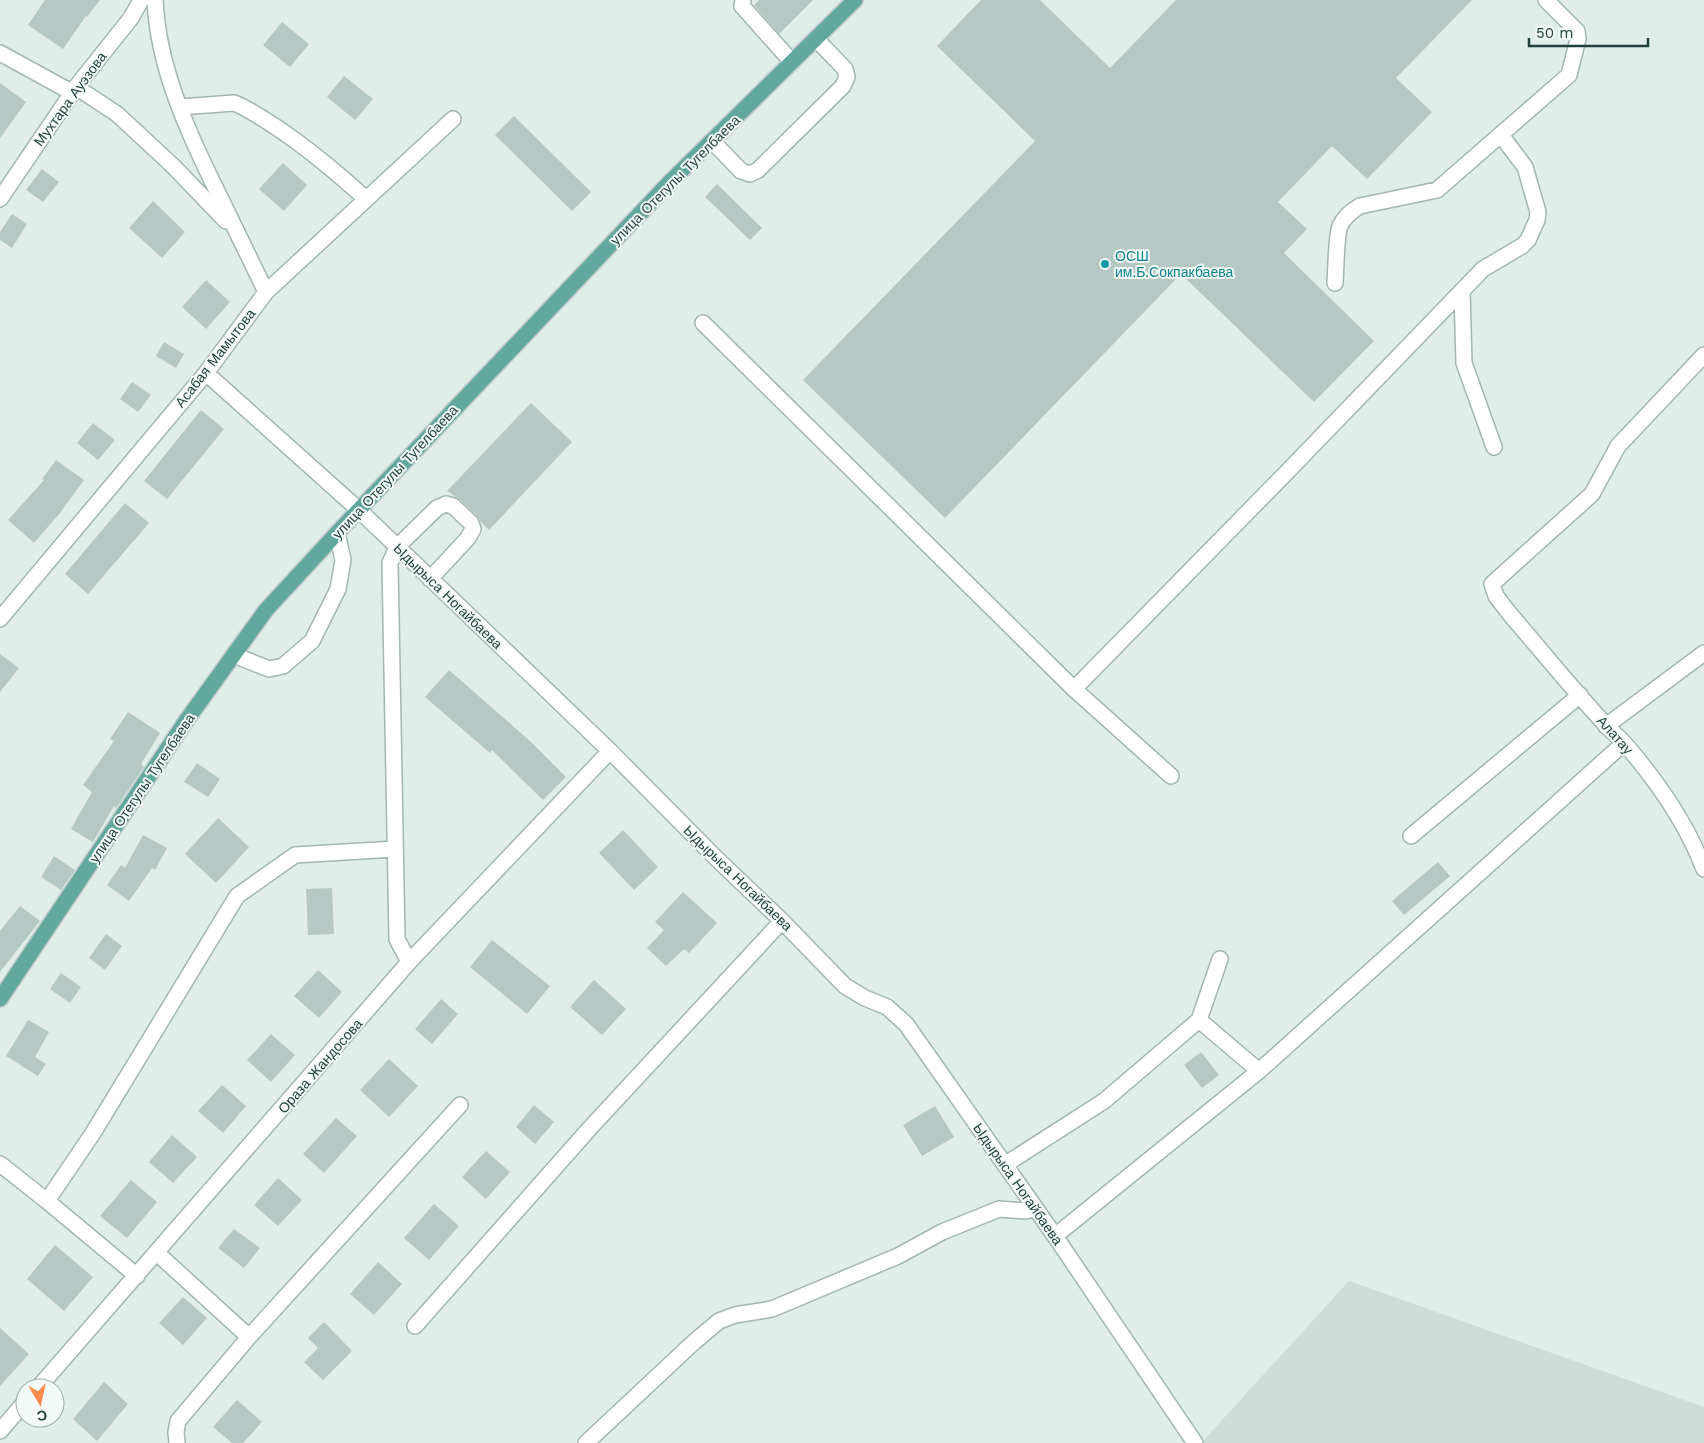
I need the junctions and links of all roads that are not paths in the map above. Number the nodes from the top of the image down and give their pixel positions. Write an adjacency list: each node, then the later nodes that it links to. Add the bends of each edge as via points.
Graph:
1 (141, 0): 9 (street, Мухтара Ауэзова, via 131,18)
2 (155, 0): 10 (street, via 167,75)
3 (742, 0): 8 (street, via 742,6)
4 (855, 0): 6 (main road, улица Отегулы Тугелбаева)
5 (1546, 0): 12 (street, via 1576,31 1578,39 1572,68 1569,75)
6 (816, 38): 8 (main road, улица Отегулы Тугелбаева); 13 (street, via 845,69 847,77 843,86 758,170 750,174 741,171)
7 (0, 53): 9 (street)
8 (792, 62): 13 (main road, улица Отегулы Тугелбаева)
9 (74, 90): 14 (street, Мухтара Ауэзова); 16 (street, via 117,114)
10 (180, 107): 15 (street, via 234,103 242,106 314,154); 16 (street)
11 (453, 120): 15 (street, Асабая Мамытова)
12 (1501, 135): 17 (street, via 1437,190 1360,206 1345,218 1340,226); 19 (street, via 1524,167 1538,212 1537,220 1522,246 1483,269)
13 (712, 141): 24 (main road, улица Отегулы Тугелбаева)
14 (0, 198)
15 (366, 199): 18 (street, Асабая Мамытова)
16 (236, 231): 18 (street)
17 (1335, 283)
18 (266, 292): 22 (street, Асабая Мамытова)
19 (1462, 292): 23 (street, via 1464,362); 31 (street)
20 (703, 323): 31 (street)
21 (1704, 356): 32 (street, Алатау, via 1618,446 1592,494 1492,584 1496,596 1509,613)
22 (206, 373): 24 (street, Ыдырыса Ногайбаева); 28 (street, Асабая Мамытова)
23 (1494, 447)
24 (359, 510): 25 (main road, улица Отегулы Тугелбаева); 26 (street, Ыдырыса Ногайбаева)
25 (337, 533): 30 (main road, улица Отегулы Тугелбаева, via 266,610); 30 (street, via 343,560 338,589 312,641 283,666 269,670)
26 (397, 547): 27 (street, Ыдырыса Ногайбаева); 27 (street, via 436,508 446,504 471,523 473,528 468,538); 38 (street, via 390,563)
27 (430, 579): 35 (street, Ыдырыса Ногайбаева)
28 (0, 618)
29 (1704, 653): 33 (street)
30 (234, 655): 43 (main road, улица Отегулы Тугелбаева, via 186,721)
31 (1074, 688): 36 (street)
32 (1580, 695): 33 (street, Алатау); 37 (street)
33 (1606, 726): 34 (street, Алатау)
34 (1624, 743): 39 (street, Алатау, via 1673,806); 45 (street)
35 (610, 751): 40 (street, Ыдырыса Ногайбаева); 42 (street, Ораза Жандосова)
36 (1171, 776)
37 (1411, 836)
38 (395, 849): 42 (street, via 397,939); 49 (street, via 295,854 237,896 93,1133)
39 (1704, 869)
40 (782, 921): 48 (street, Ыдырыса Ногайбаева, via 845,986 887,1007 906,1024); 54 (street, via 590,1128)
41 (1220, 959): 44 (street)
42 (409, 962): 52 (street, Ораза Жандосова)
43 (0, 1000)
44 (1199, 1020): 45 (street); 48 (street, via 1104,1101)
45 (1260, 1071): 51 (street)
46 (460, 1105): 55 (street)
47 (0, 1164): 49 (street)
48 (1006, 1164): 50 (street, Ыдырыса Ногайбаева)
49 (47, 1201): 53 (street)
50 (1035, 1208): 51 (street, Ыдырыса Ногайбаева); 60 (street, via 1026,1211 999,1209 772,1309 719,1321)
51 (1055, 1236): 61 (street, Ыдырыса Ногайбаева)
52 (157, 1253): 53 (street, Ораза Жандосова); 55 (street)
53 (137, 1276): 56 (street, Ораза Жандосова)
54 (415, 1326)
55 (249, 1337): 59 (street, via 178,1421)
56 (47, 1378)
57 (15, 1414): 58 (street)
58 (0, 1431)
59 (178, 1443)
60 (586, 1443)
61 (1195, 1443)

